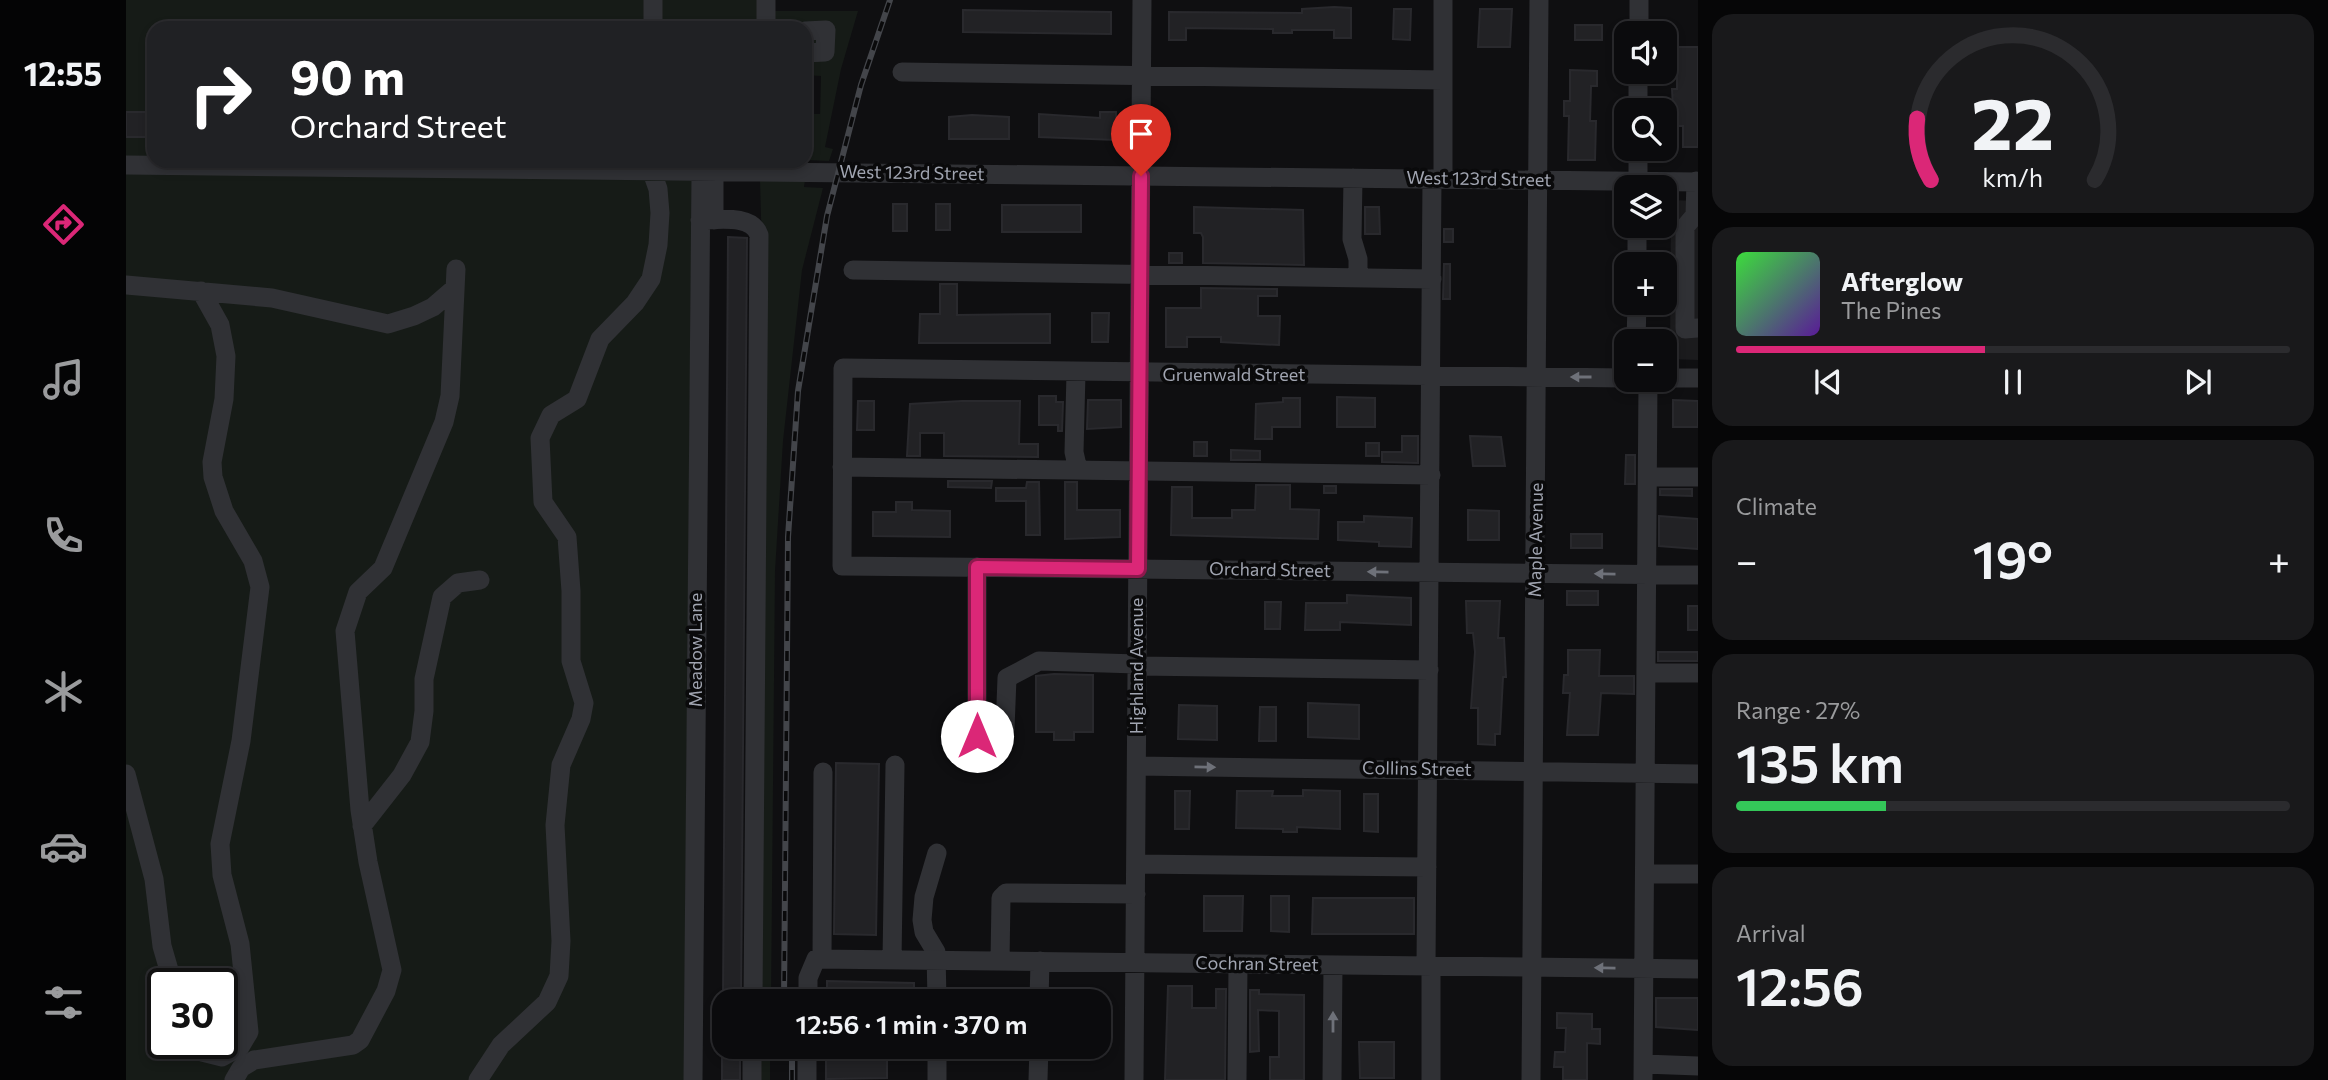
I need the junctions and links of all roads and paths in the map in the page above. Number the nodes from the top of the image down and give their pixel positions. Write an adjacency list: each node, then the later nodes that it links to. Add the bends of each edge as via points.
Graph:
1 (653, 0): 7 (street)
2 (766, 0): 8 (street)
3 (1142, 0): 13 (street, Highland Avenue)
4 (1443, 0): 14 (street)
5 (1539, 0): 25 (street, Maple Avenue)
6 (1639, 0): 9 (street)
7 (653, 21)
8 (766, 21)
9 (1639, 21)
10 (812, 31): 11 (street, via 826,30 825,52)
11 (812, 53)
12 (902, 72): 13 (street)
13 (1142, 77): 14 (street); 22 (street, Highland Avenue)
14 (1443, 80): 24 (street)
15 (126, 165): 16 (street, West 123rd Street)
16 (147, 165)
17 (812, 167): 22 (street, West 123rd Street)
18 (651, 168): 105 (street, via 660,213 651,279 600,339 577,399 551,415 540,438 543,502 567,537 571,661 584,703 561,765 555,825 559,976 547,1002 501,1045)
19 (673, 168): 21 (street, West 123rd Street)
20 (745, 168): 21 (street, West 123rd Street)
21 (707, 171): 30 (street, Meadow Lane)
22 (1141, 176): 23 (street, West 123rd Street); 32 (street, Highland Avenue)
23 (1353, 178): 24 (street, West 123rd Street); 33 (street)
24 (1437, 179): 25 (street, West 123rd Street); 34 (street)
25 (1536, 180): 28 (street, West 123rd Street); 41 (street, Maple Avenue)
26 (1697, 181): 27 (street, West 123rd Street); 29 (street)
27 (1677, 182)
28 (1614, 183)
29 (1696, 215): 37 (street, via 1685,227 1685,329)
30 (707, 220): 93 (street, via 748,222 759,235); 106 (street, Meadow Lane)
31 (853, 270): 32 (street)
32 (1140, 275): 33 (street); 39 (street, Highland Avenue)
33 (1357, 278): 34 (street)
34 (1432, 279): 40 (street)
35 (126, 285): 36 (street)
36 (201, 291): 73 (street, via 272,298 388,324 433,307 455,279 451,388 444,422 383,568 358,592 345,631); 97 (street, via 220,325 226,356 213,478 260,587 241,741 220,844 222,875 240,944 249,1032)
37 (1698, 328)
38 (1076, 373): 39 (street, Gruenwald Street); 46 (street, Gruenwald Street, via 843,368); 47 (street, via 1074,452)
39 (1139, 374): 40 (street, Gruenwald Street); 48 (street, Highland Avenue)
40 (1432, 376): 41 (street, Gruenwald Street); 49 (street)
41 (1537, 377): 42 (street, Gruenwald Street, one-way to 41); 55 (street, Maple Avenue)
42 (1614, 378)
43 (1677, 378): 44 (street)
44 (1698, 378)
45 (1648, 392): 50 (street)
46 (842, 467): 47 (street); 52 (street, Orchard Street, via 842,566)
47 (1078, 470): 48 (street)
48 (1139, 471): 49 (street); 53 (street, Highland Avenue)
49 (1431, 475): 54 (street)
50 (1648, 477): 51 (street); 56 (street)
51 (1698, 477)
52 (977, 567): 53 (street, Orchard Street); 64 (street)
53 (1138, 569): 54 (street, Orchard Street, one-way to 53); 59 (street, Highland Avenue)
54 (1430, 572): 55 (street, Orchard Street); 60 (street)
55 (1535, 573): 56 (street, Orchard Street, one-way to 55); 68 (street, Maple Avenue)
56 (1647, 575): 57 (street, Orchard Street); 61 (street)
57 (1698, 575)
58 (480, 580): 73 (street, via 457,583 442,597 424,679 420,742 402,775)
59 (1137, 665): 60 (street); 63 (street, via 1030,663 1007,678); 66 (street, Highland Avenue)
60 (1429, 670): 67 (street)
61 (1646, 673): 62 (street); 71 (street)
62 (1698, 673)
63 (1005, 729)
64 (977, 736)
65 (895, 765): 81 (street)
66 (1137, 766): 67 (street, Collins Street, one-way to 67); 75 (street, Highland Avenue)
67 (1428, 769): 68 (street, Collins Street); 76 (street)
68 (1532, 771): 71 (street, Collins Street); 89 (street, Maple Avenue)
69 (823, 772): 80 (street)
70 (126, 774): 90 (street, via 154,879)
71 (1646, 774): 72 (street, Collins Street); 77 (street)
72 (1698, 774)
73 (362, 825): 104 (street, via 393,970 386,991 353,1045 254,1060 241,1068)
74 (937, 853): 82 (street, via 922,920)
75 (1136, 864): 76 (street); 79 (street, Highland Avenue)
76 (1427, 867): 88 (street)
77 (1645, 874): 78 (street); 91 (street)
78 (1698, 874)
79 (1136, 894): 83 (street, via 1006,893 1001,898); 85 (street, Highland Avenue)
80 (819, 959): 81 (street, Cochran Street); 94 (street, via 808,978)
81 (892, 960): 82 (street, Cochran Street)
82 (937, 960): 83 (street, Cochran Street); 95 (street)
83 (1000, 961): 84 (street, Cochran Street)
84 (1040, 961): 85 (street, Cochran Street); 96 (street)
85 (1135, 962): 86 (street, Cochran Street); 111 (street, Highland Avenue)
86 (1238, 964): 87 (street, Cochran Street); 112 (street)
87 (1333, 965): 88 (street, Cochran Street); 113 (street, one-way to 87)
88 (1429, 966): 89 (street, Cochran Street); 114 (street)
89 (1531, 967): 91 (street, Cochran Street, one-way to 89); 115 (street, Maple Avenue)
90 (168, 968)
91 (1644, 968): 92 (street, Cochran Street); 103 (street)
92 (1698, 969)
93 (753, 989)
94 (808, 989)
95 (937, 989)
96 (1039, 989)
97 (238, 1048)
98 (752, 1059): 107 (street)
99 (807, 1059): 108 (street)
100 (937, 1059): 109 (street)
101 (1039, 1059): 110 (street)
102 (1698, 1066): 103 (street)
103 (1644, 1072)
104 (234, 1080)
105 (478, 1080)
106 (693, 1080)
107 (752, 1080)
108 (807, 1080)
109 (937, 1080)
110 (1038, 1080)
111 (1134, 1080)
112 (1237, 1080)
113 (1332, 1080)
114 (1431, 1080)
115 (1531, 1080)

